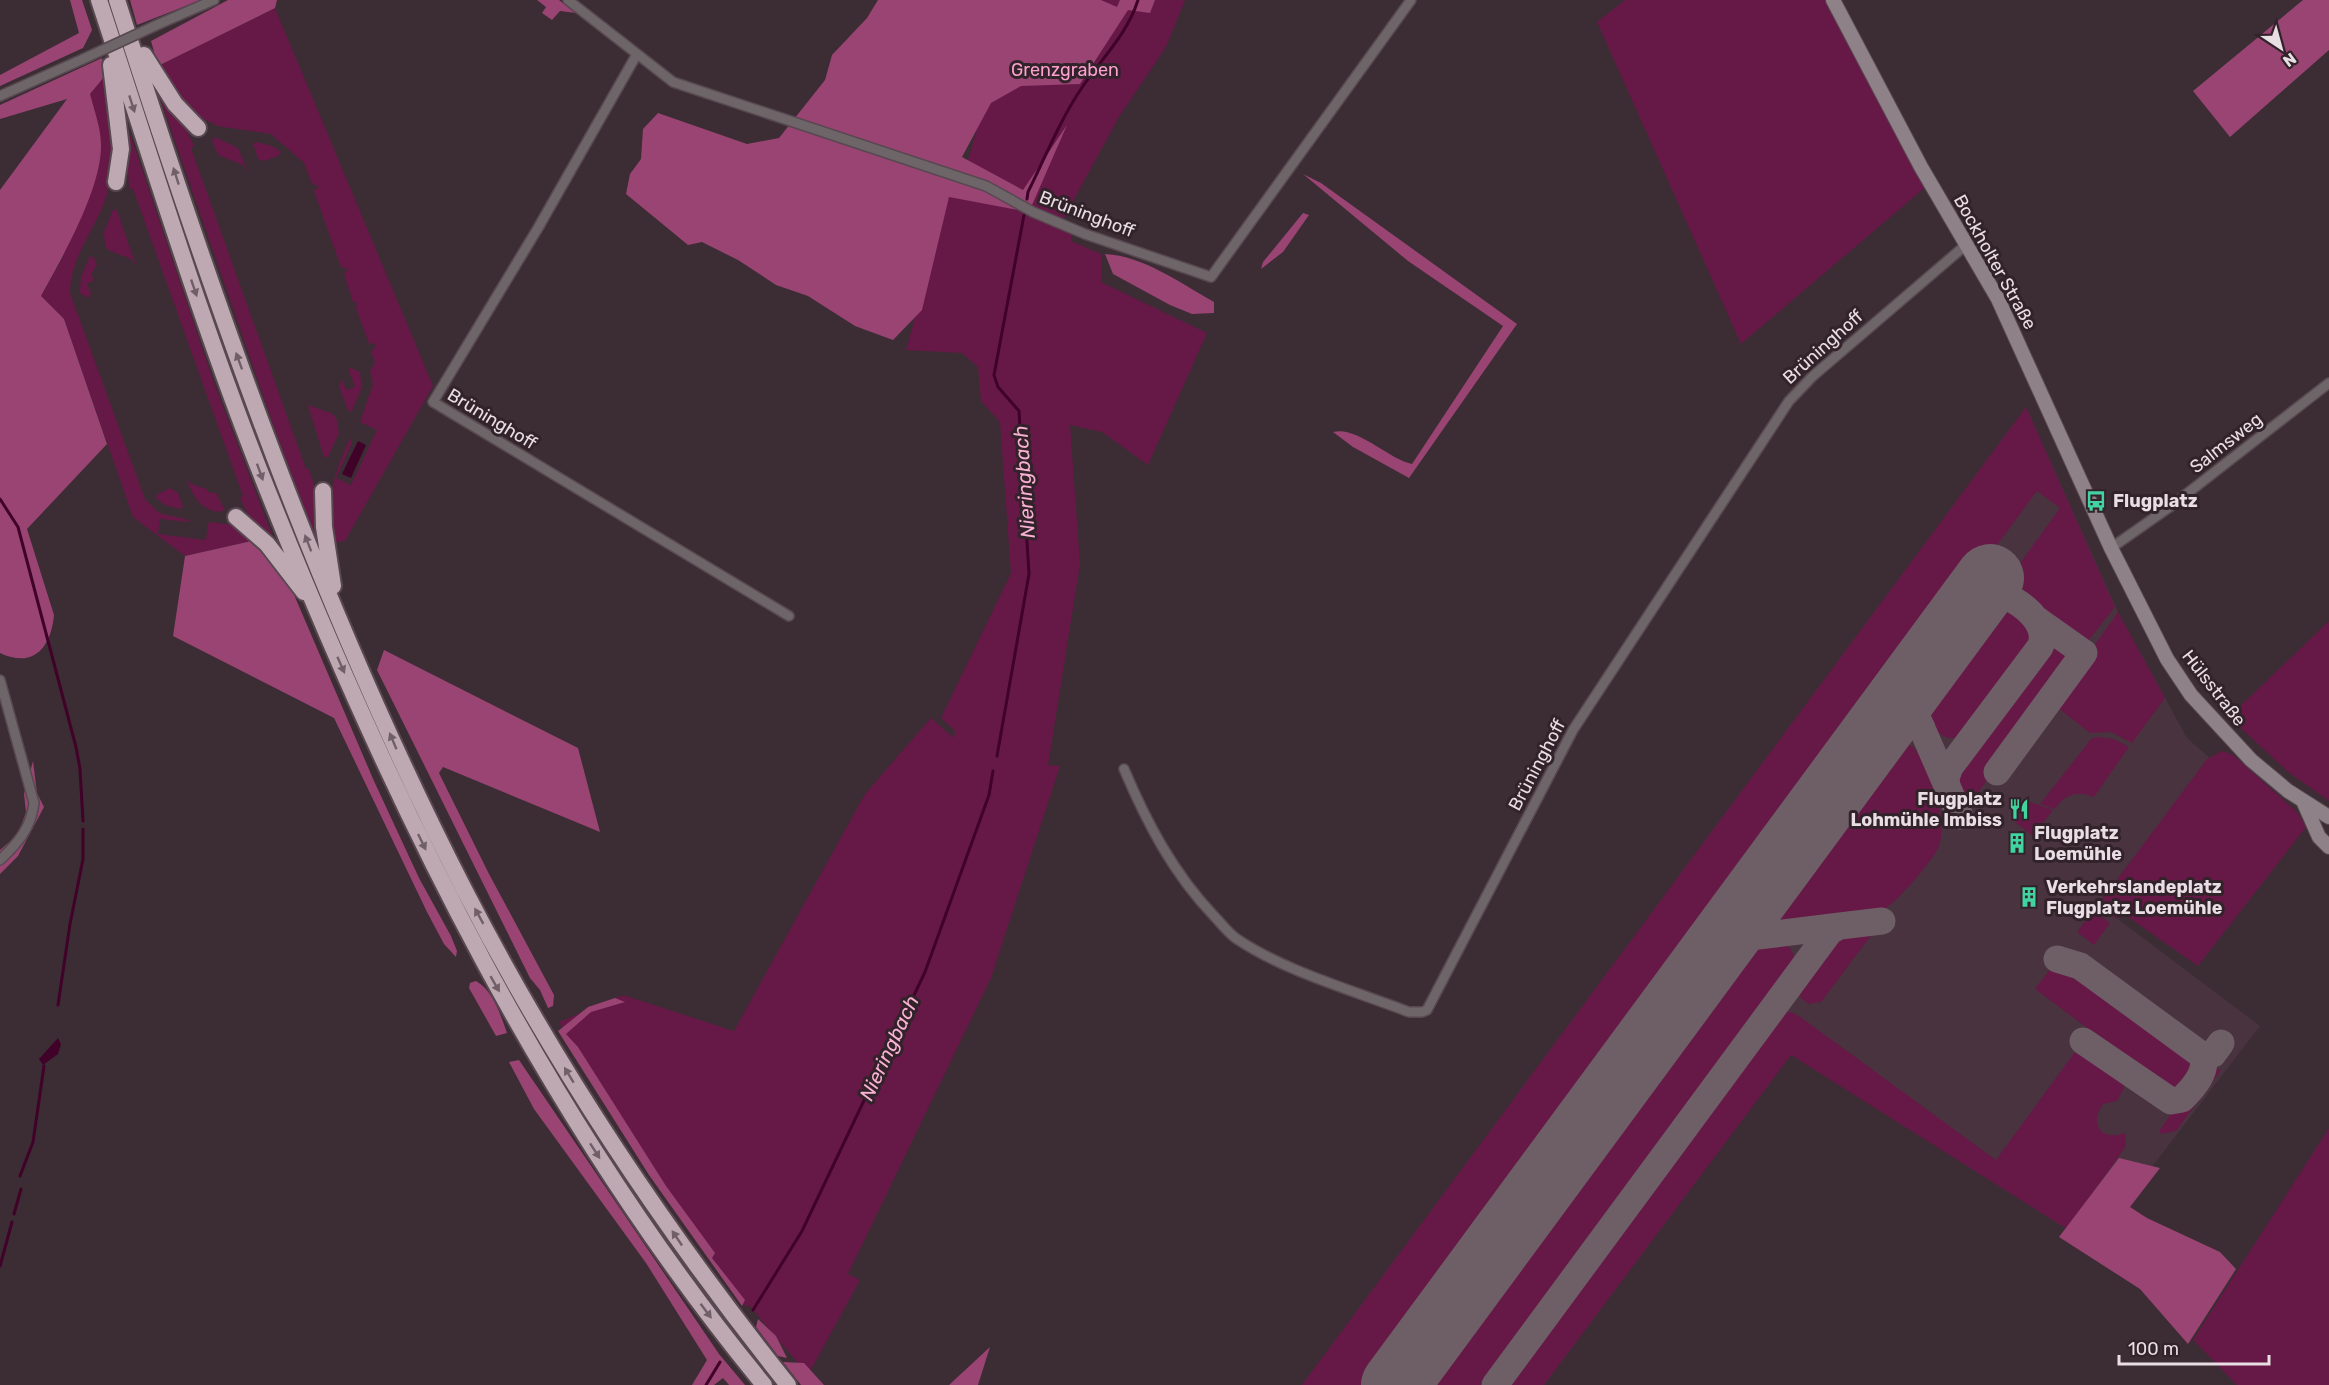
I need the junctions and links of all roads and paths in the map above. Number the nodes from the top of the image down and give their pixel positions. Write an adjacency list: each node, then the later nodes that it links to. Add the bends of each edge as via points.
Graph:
1 (99, 0): 7 (highway)
2 (214, 0): 9 (street, bridge)
3 (568, 0): 8 (street, Brüninghoff)
4 (1411, 0): 8 (street, Brüninghoff, via 1211,277 1085,234 986,186 673,82)
5 (1833, 0): 12 (street, Bockholter Straße)
6 (119, 8): 10 (highway, via 161,85); 18 (highway, one-way to 6, via 242,369)
7 (108, 28): 11 (highway, via 121,149); 17 (highway, one-way to 17, via 215,350 270,498)
8 (637, 54): 19 (street, Brüninghoff, via 433,402)
9 (0, 96)
10 (198, 128)
11 (116, 182)
12 (1966, 244): 16 (street, Bockholter Straße, via 1998,299); 21 (street, Brüninghoff, via 1788,401 1574,729 1427,1010 1409,1012 1323,980 1236,938 1193,893 1173,865 1145,819)
13 (2329, 383): 16 (street, Salmsweg)
14 (322, 491): 18 (highway)
15 (236, 517): 17 (highway, via 267,544)
16 (2111, 548): 22 (street, Hülsstraße, via 2145,619 2191,695 2251,760)
17 (318, 611): 26 (highway, one-way to 26, via 391,778 484,964 564,1103 682,1278)
18 (339, 616): 27 (highway, one-way to 18, via 682,1246 536,1020 440,841)
19 (789, 616)
20 (0, 680): 25 (street, via 34,803 33,818 25,833)
21 (1124, 769)
22 (2303, 801): 23 (street, Hülsstraße); 24 (street, via 2319,837)
23 (2329, 817)
24 (2329, 847)
25 (0, 860)
26 (764, 1385)
27 (788, 1385)

